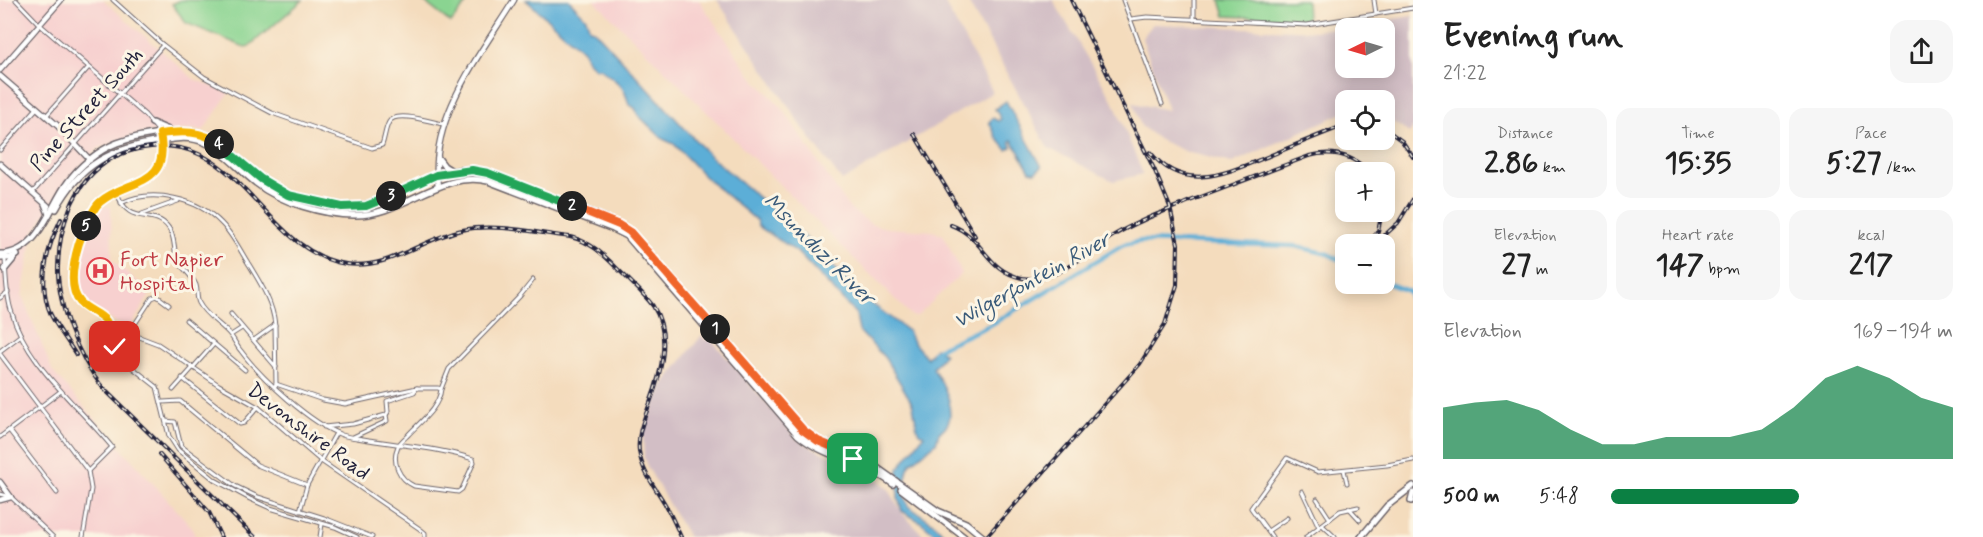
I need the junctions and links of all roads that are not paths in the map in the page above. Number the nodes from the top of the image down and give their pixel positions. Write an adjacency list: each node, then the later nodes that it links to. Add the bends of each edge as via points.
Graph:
1 (16, 0): 12 (street)
2 (61, 0): 12 (street)
3 (113, 0): 13 (street)
4 (1123, 0): 10 (street)
5 (1194, 0): 11 (street)
6 (1374, 0): 9 (street)
7 (513, 1): 22 (street)
8 (1413, 8): 9 (street)
9 (1376, 14): 11 (street, via 1307,24)
10 (1131, 19): 11 (street); 18 (street)
11 (1194, 20)
12 (39, 24): 14 (street); 15 (street)
13 (163, 45): 17 (street, Pine Street South); 22 (street, via 204,77 260,107 367,148 382,145 394,117)
14 (88, 68): 17 (street); 20 (street)
15 (0, 70)
16 (0, 76): 19 (street)
17 (119, 95): 21 (street); 26 (street, Pine Street South)
18 (1162, 104)
19 (37, 108): 20 (street); 27 (street)
20 (46, 116): 26 (street)
21 (153, 124): 23 (main road); 24 (main road); 25 (street)
22 (443, 124): 29 (street)
23 (176, 133): 25 (main road); 33 (main road, via 208,137 271,187 331,206 366,206)
24 (150, 135): 25 (main road); 28 (main road, via 117,143)
25 (161, 137): 34 (main road, via 199,140 218,150 270,193 342,214 385,211); 35 (street, Devonshire Road, via 160,161 153,173); 40 (main road, via 101,158 71,185)
26 (76, 144): 28 (street); 30 (street); 36 (street, Pine Street South)
27 (0, 150)
28 (99, 153): 30 (main road)
29 (438, 158): 32 (main road); 33 (street)
30 (90, 160): 40 (main road, via 68,181)
31 (0, 165): 36 (street)
32 (453, 171): 33 (main road); 81 (main road, via 488,173 630,232 798,424 818,441)
33 (436, 175): 34 (street)
34 (438, 187): 82 (main road, via 466,179 488,180 627,236 798,435)
35 (117, 192): 38 (street); 52 (street, Devonshire Road, via 100,201 92,213 78,245 73,280 79,302)
36 (32, 193): 39 (street)
37 (179, 200): 38 (street, via 155,195); 41 (street); 53 (street, via 209,212 223,225 265,292)
38 (121, 203): 41 (street, via 127,211)
39 (45, 204): 40 (street); 42 (main road)
40 (54, 209): 42 (main road); 44 (main road, via 44,230)
41 (140, 215): 57 (street, via 166,224 178,260 196,284 200,304)
42 (49, 216): 43 (main road, via 24,246)
43 (2, 255): 44 (main road); 45 (street)
44 (16, 255): 45 (main road)
45 (5, 269): 47 (street)
46 (533, 280): 67 (street, via 449,369)
47 (8, 292): 48 (street); 56 (street)
48 (0, 298)
49 (169, 305): 55 (street, via 157,296 152,298)
50 (231, 314): 54 (street)
51 (186, 320): 59 (street)
52 (106, 321): 55 (street, Devonshire Road); 70 (street, via 120,357 154,384)
53 (275, 324): 58 (street); 62 (street)
54 (243, 328): 57 (street); 58 (street)
55 (129, 333): 61 (street, Devonshire Road, via 154,342)
56 (21, 335): 60 (street); 69 (street)
57 (231, 335): 65 (street, via 246,358)
58 (254, 340): 62 (street)
59 (214, 344): 61 (street); 63 (street)
60 (0, 352): 71 (street)
61 (192, 367): 64 (street); 72 (street, Devonshire Road)
62 (276, 368): 65 (street)
63 (245, 370)
64 (182, 378): 68 (street); 72 (street, via 240,424)
65 (276, 385): 66 (street, via 345,404); 75 (street)
66 (417, 388): 67 (street); 73 (street, via 387,402)
67 (441, 389): 80 (street, via 437,404)
68 (173, 390)
69 (61, 391): 71 (street); 88 (street, via 112,447)
70 (162, 402): 74 (street); 92 (street, via 180,401 257,465)
71 (40, 407): 76 (street); 88 (street)
72 (258, 407): 84 (street, Devonshire Road)
73 (386, 415): 75 (street); 79 (street, via 386,422)
74 (166, 421): 104 (street, via 174,422 182,446 220,476 258,497); 108 (street, via 178,450 230,489 270,508)
75 (324, 427): 77 (street)
76 (9, 430): 78 (street); 96 (street)
77 (336, 433): 79 (street); 84 (street)
78 (0, 437)
79 (353, 437): 80 (street)
80 (399, 445): 80 (street, via 473,459 462,489 454,492 411,485 397,468)
81 (851, 455): 85 (main road); 89 (main road)
82 (842, 457): 85 (main road); 86 (main road)
83 (1413, 460): 87 (street)
84 (321, 461): 92 (street); 116 (street, Devonshire Road, via 420,529)
85 (862, 466): 89 (main road)
86 (845, 467)
87 (1344, 470): 91 (street); 110 (street, via 1317,472 1287,458 1251,508)
88 (89, 473): 112 (street, via 91,489)
89 (892, 480): 95 (main road)
90 (0, 482): 98 (street)
91 (1347, 483)
92 (307, 485): 104 (street)
93 (1413, 489): 101 (main road); 122 (main road)
94 (1302, 491): 109 (street)
95 (908, 492): 117 (main road); 118 (main road, via 966,523)
96 (57, 493)
97 (0, 494): 98 (street)
98 (11, 497): 100 (street); 111 (street)
99 (1317, 499): 106 (street)
100 (0, 500)
101 (1411, 501)
102 (1358, 507): 103 (street)
103 (1349, 508): 106 (street); 107 (street)
104 (300, 511): 115 (street)
105 (1287, 518): 110 (street)
106 (1330, 519): 109 (street)
107 (1360, 520)
108 (322, 524): 113 (street); 114 (street)
109 (1320, 526): 120 (street); 121 (street)
110 (1269, 531): 119 (street)
111 (52, 537)
112 (83, 537)
113 (320, 537)
114 (357, 537)
115 (372, 537)
116 (425, 537)
117 (964, 537)
118 (983, 537)
119 (1272, 537)
120 (1306, 537)
121 (1335, 537)
122 (1362, 537)

